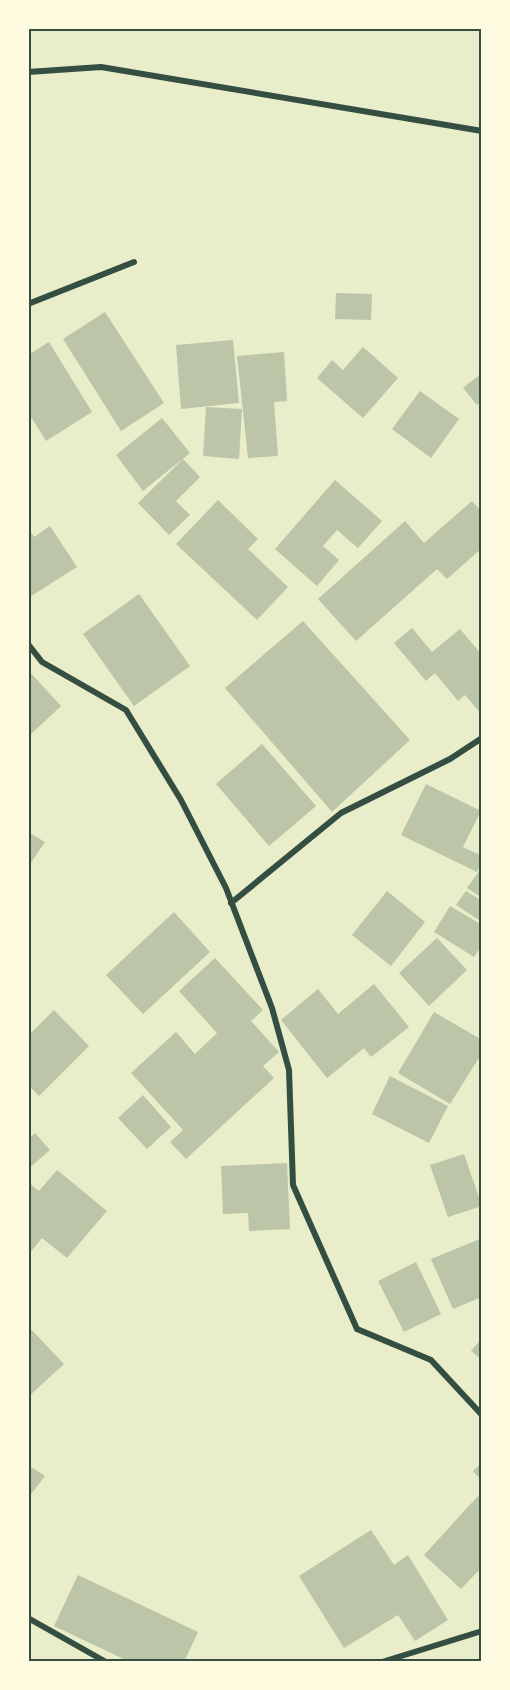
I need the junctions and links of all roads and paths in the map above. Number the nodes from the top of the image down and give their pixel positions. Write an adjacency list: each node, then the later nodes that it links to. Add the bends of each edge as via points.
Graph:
1 (28, 72): 2 (street, via 101,67)
2 (482, 132)
3 (134, 262): 4 (street)
4 (28, 304)
5 (28, 644): 7 (street, via 42,662 126,710 181,800)
6 (482, 738): 7 (street, via 450,759 341,813)
7 (231, 903): 8 (street, via 272,1008 289,1070 294,1185 357,1329 430,1360)
8 (482, 1415)
9 (28, 1618): 11 (street)
10 (482, 1631): 12 (street)
11 (106, 1662)
12 (381, 1662)

